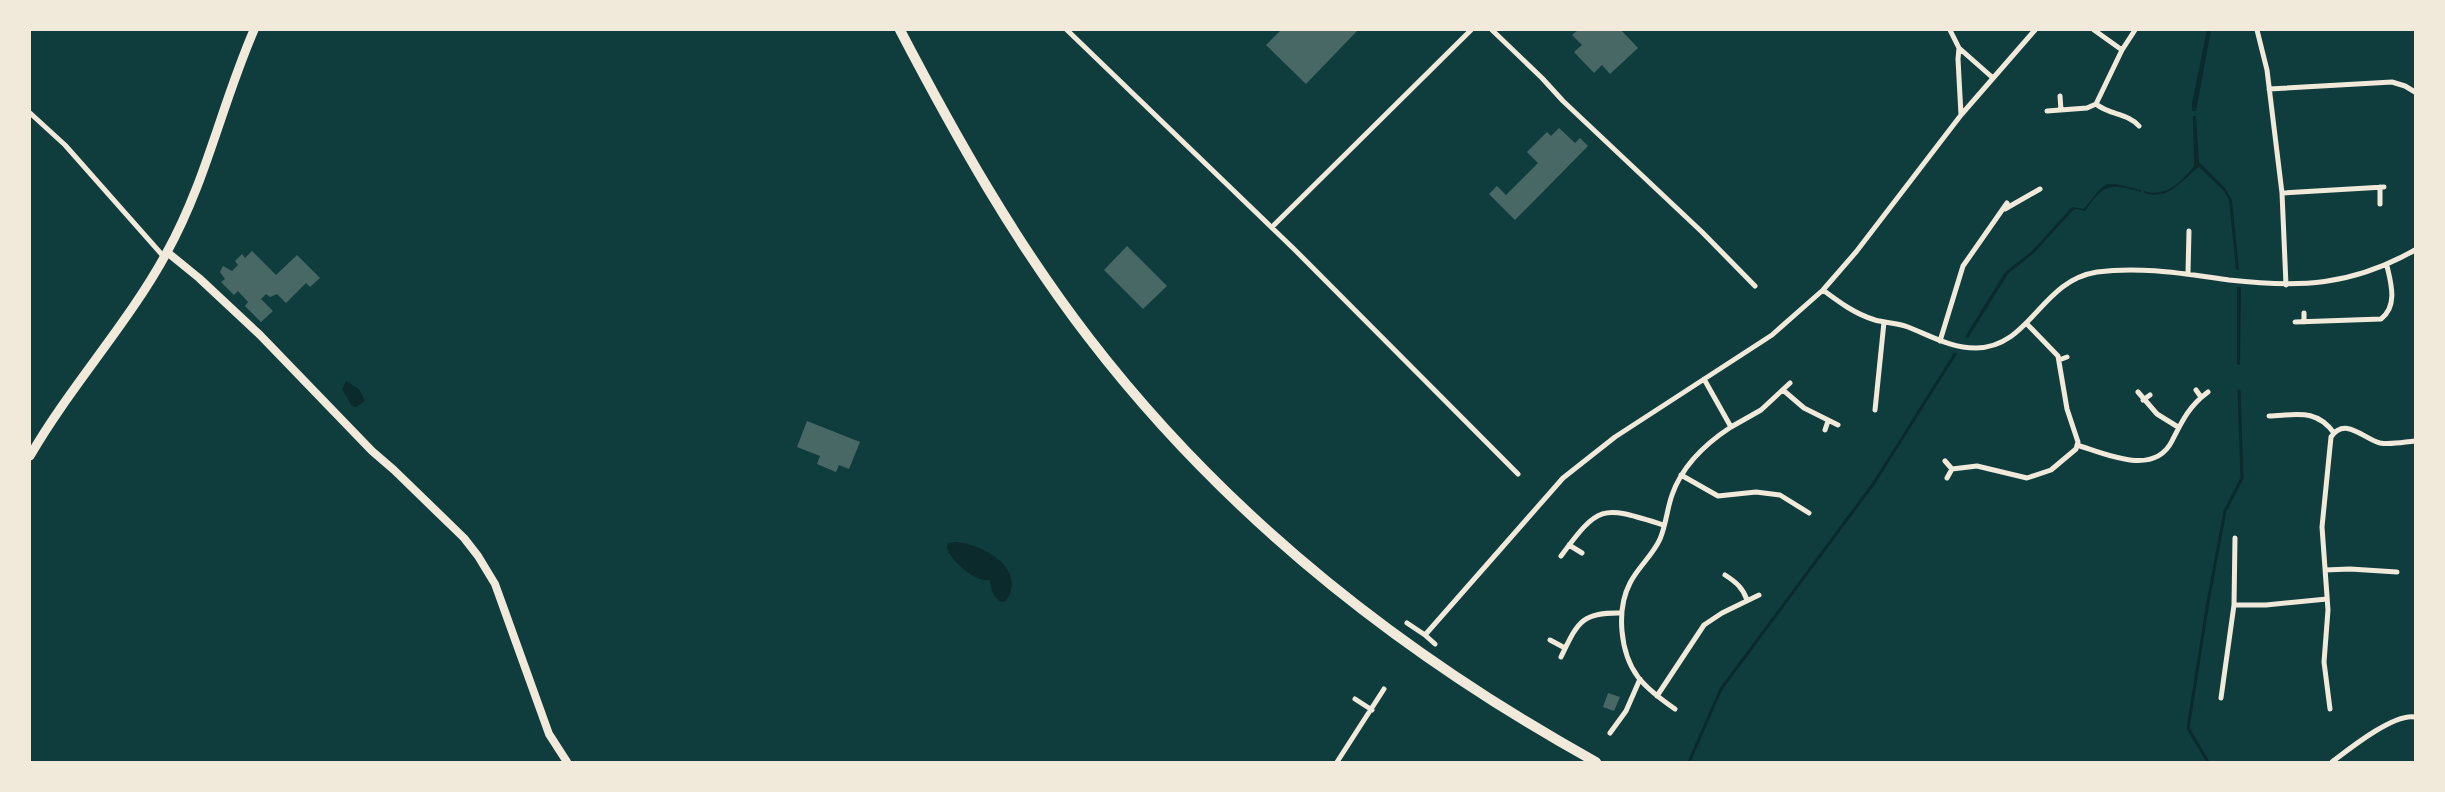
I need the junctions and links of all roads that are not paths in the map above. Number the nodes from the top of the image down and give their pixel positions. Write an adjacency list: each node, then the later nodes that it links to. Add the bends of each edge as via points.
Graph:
1 (254, 30): 33 (main road, via 190,205)
2 (900, 30): 104 (highway, via 978,173 1051,286 1115,371 1203,470 1285,548 1417,652)
3 (1067, 30): 28 (street)
4 (1471, 30): 28 (street)
5 (1492, 30): 37 (street)
6 (1950, 30): 11 (street)
7 (2035, 30): 13 (street)
8 (2094, 30): 12 (street)
9 (2135, 30): 12 (street)
10 (2256, 30): 14 (street, via 2263,50)
11 (1959, 48): 13 (street); 21 (street)
12 (2122, 50): 17 (street)
13 (1993, 78): 21 (street)
14 (2269, 89): 15 (street, via 2392,82); 24 (street)
15 (2415, 92)
16 (2060, 96): 18 (street)
17 (2096, 104): 18 (street); 22 (street, via 2107,112 2133,120)
18 (2061, 110): 19 (street)
19 (2047, 111)
20 (30, 113): 33 (street, via 65,145)
21 (1961, 116): 38 (street)
22 (2139, 126)
23 (2040, 189): 27 (street)
24 (2282, 193): 26 (street, via 2382,187); 36 (street)
25 (2007, 203): 27 (street)
26 (2380, 204)
27 (2002, 210): 44 (street, via 1963,266)
28 (1272, 228): 69 (street)
29 (2188, 231): 31 (street)
30 (2181, 243): 31 (street)
31 (2188, 243): 35 (street)
32 (2415, 250): 34 (street)
33 (166, 255): 66 (main road); 102 (street, via 199,278 464,538 495,584 549,734)
34 (2387, 266): 36 (street, via 2342,279); 43 (street, via 2392,297 2388,312 2381,319)
35 (2188, 273): 36 (street); 41 (street, via 2131,270 2081,276 2049,297)
36 (2286, 284)
37 (1754, 286)
38 (1823, 290): 40 (street, via 1848,308); 47 (street, via 1780,329)
39 (2304, 313): 43 (street)
40 (1884, 322): 44 (street, via 1908,327); 56 (street)
41 (2026, 322): 44 (street, via 2008,339 1991,346 1962,347); 46 (street, via 2049,344)
42 (2295, 322): 43 (street)
43 (2304, 322)
44 (1940, 341)
45 (2067, 357): 46 (street)
46 (2059, 360): 65 (street)
47 (1704, 379): 60 (street); 87 (street, via 1615,436 1563,478)
48 (1790, 383): 49 (street)
49 (1783, 390): 58 (street); 60 (street, via 1756,414)
50 (2196, 390): 54 (street)
51 (2138, 392): 55 (street)
52 (2208, 392): 54 (street)
53 (2150, 395): 55 (street)
54 (2201, 397): 61 (street)
55 (2144, 400): 61 (street, via 2157,414)
56 (1874, 410)
57 (2269, 416): 63 (street, via 2310,414 2325,421)
58 (1828, 421): 59 (street); 62 (street)
59 (1838, 425)
60 (1731, 427): 70 (street, via 1704,448)
61 (2178, 427): 65 (street, via 2165,452 2157,459 2122,458)
62 (1825, 430)
63 (2334, 433): 64 (street, via 2348,428 2382,443); 78 (street, via 2329,447 2323,512)
64 (2415, 441)
65 (2077, 445): 68 (street, via 2051,470 2037,476 2016,476 1977,466)
66 (30, 456)
67 (1945, 462): 68 (street)
68 (1952, 469): 71 (street)
69 (1518, 474)
70 (1681, 475): 72 (street, via 1718,496 1766,492 1780,495); 73 (street, via 1671,496)
71 (1947, 478)
72 (1809, 513)
73 (1664, 525): 75 (street, via 1628,514 1607,512 1591,519); 85 (street, via 1653,552 1631,581)
74 (2235, 538): 84 (street)
75 (1569, 545): 76 (street); 77 (street)
76 (1582, 554)
77 (1561, 556)
78 (2325, 570): 79 (street); 82 (street)
79 (2397, 572)
80 (1725, 575): 83 (street, via 1740,586)
81 (1759, 595): 83 (street)
82 (2327, 599): 84 (street); 98 (street, via 2324,662)
83 (1747, 600): 94 (street, via 1704,625)
84 (2234, 605): 95 (street)
85 (1622, 613): 90 (street, via 1585,618); 92 (street, via 1627,653)
86 (1407, 623): 87 (street)
87 (1425, 635): 89 (street)
88 (1550, 640): 90 (street)
89 (1435, 644)
90 (1565, 648): 91 (street)
91 (1561, 657)
92 (1640, 679): 94 (street); 101 (street, via 1626,711)
93 (1384, 689): 99 (street)
94 (1657, 696): 97 (street)
95 (2221, 698)
96 (1355, 699): 99 (street)
97 (1676, 709)
98 (2330, 709)
99 (1372, 710): 103 (street)
100 (2415, 717): 105 (street, via 2407,716 2373,733)
101 (1610, 733)
102 (566, 762)
103 (1337, 762)
104 (1596, 762)
105 (2332, 762)

